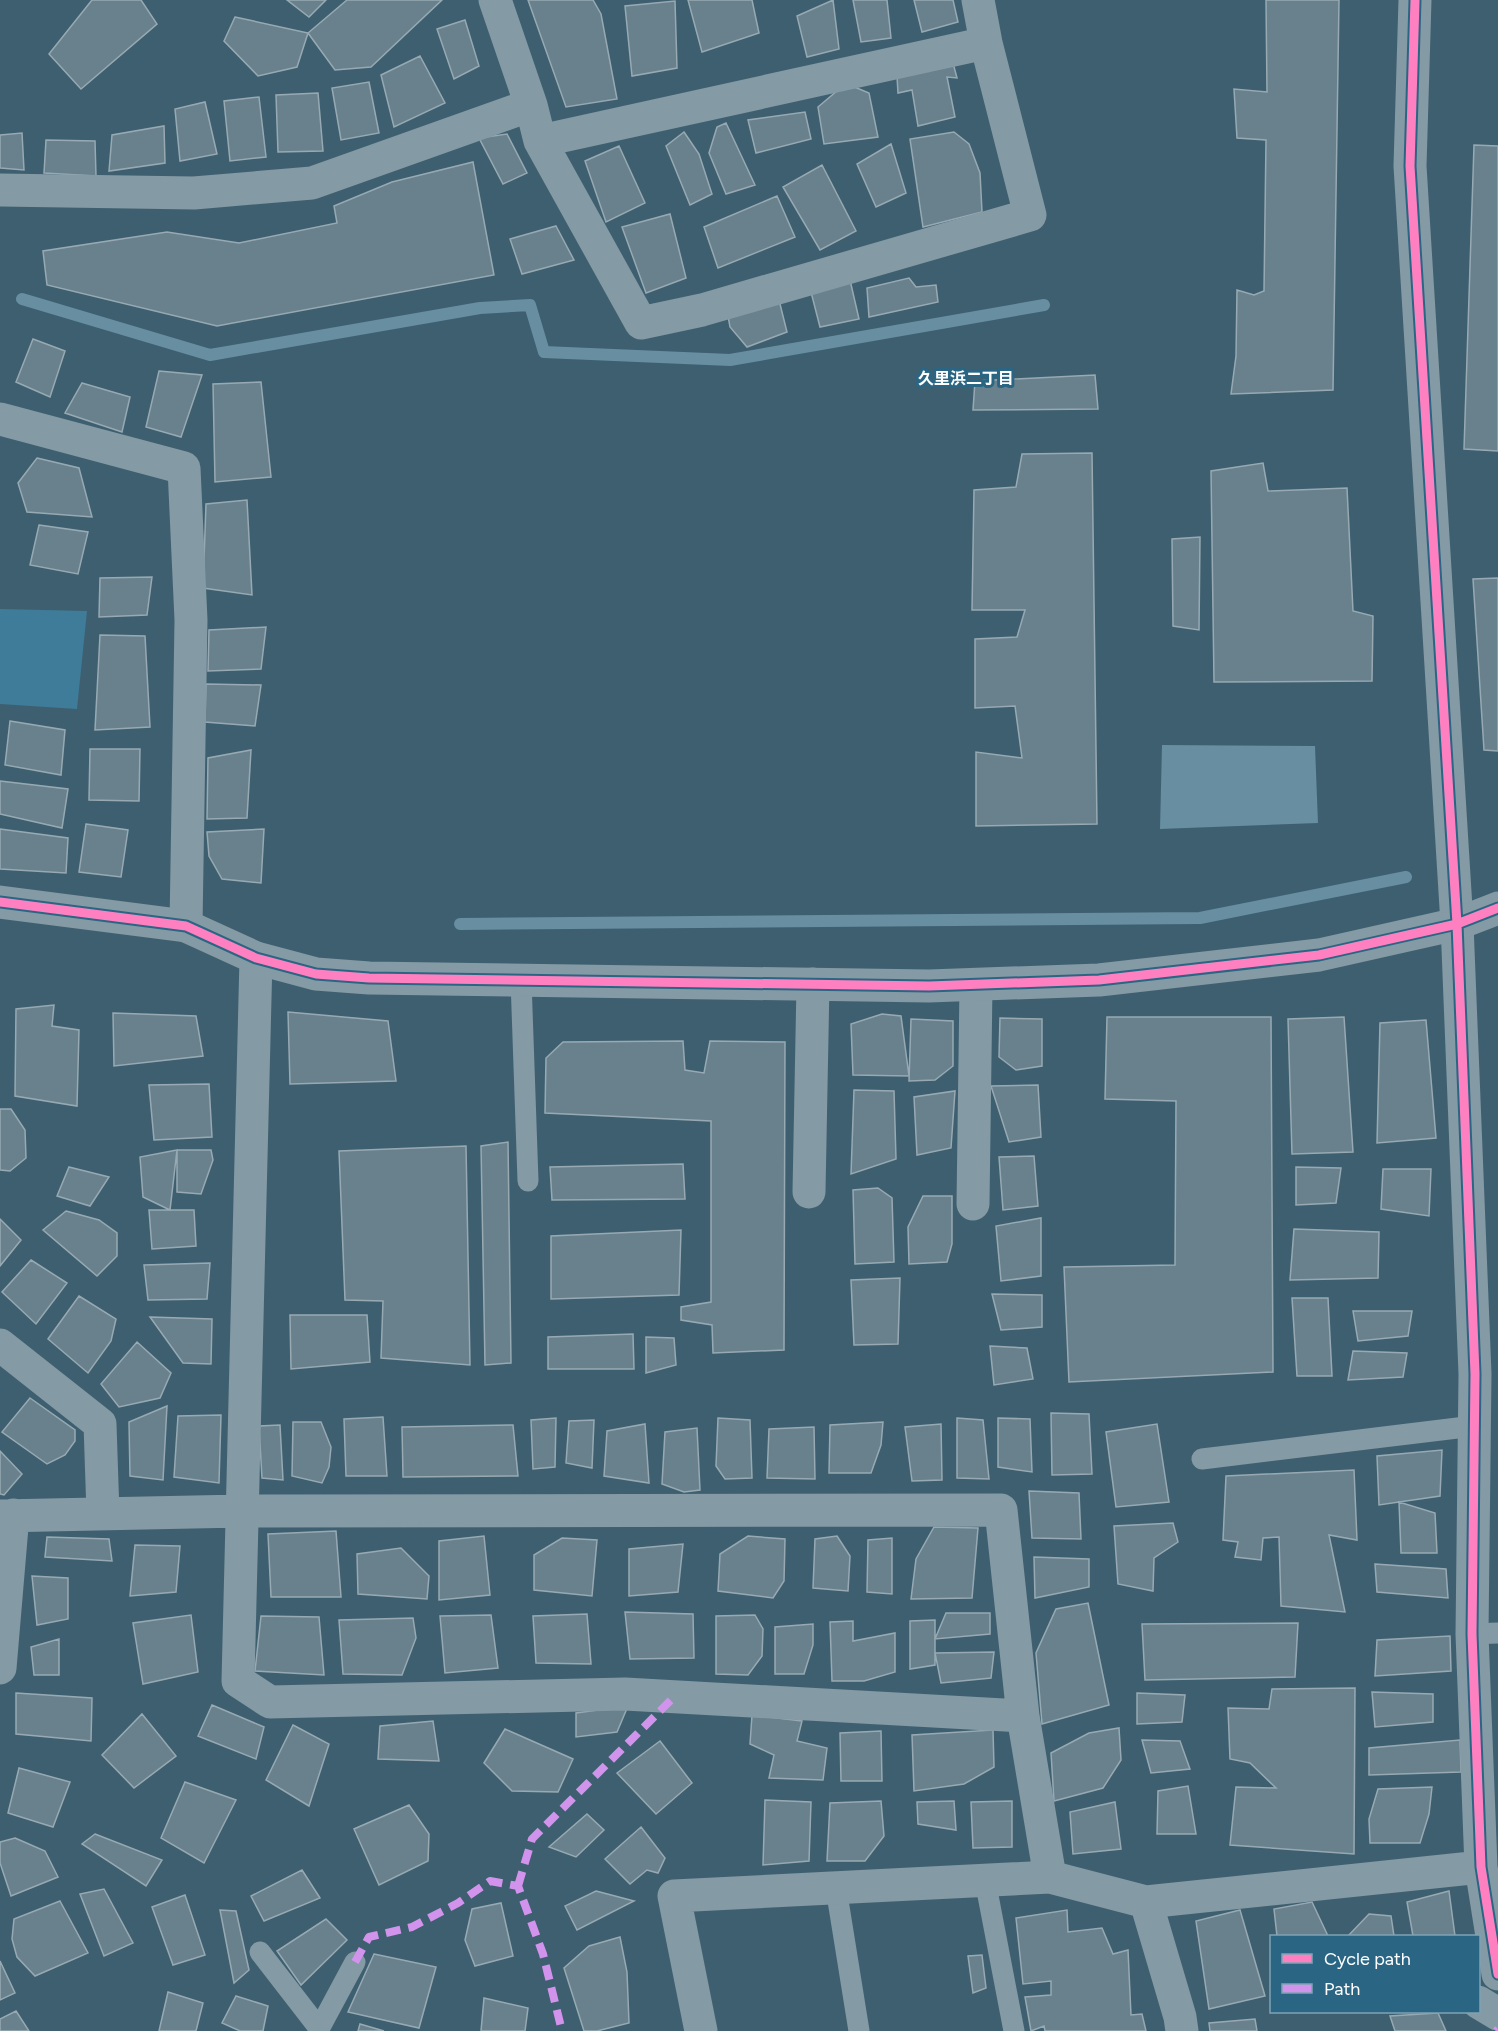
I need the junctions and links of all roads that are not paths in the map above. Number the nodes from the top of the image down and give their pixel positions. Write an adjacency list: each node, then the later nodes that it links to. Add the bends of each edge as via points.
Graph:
1 (495, 0): 5 (street)
2 (978, 0): 4 (street)
3 (1415, 0): 11 (street, via 1410,166)
4 (986, 43): 6 (street); 6 (street, via 1030,215 692,313 641,323)
5 (531, 105): 6 (street); 7 (street, via 312,183 194,193)
6 (540, 141)
7 (0, 190)
8 (0, 419): 12 (street, via 184,468 191,620)
9 (0, 902): 12 (street)
10 (1498, 909): 11 (street)
11 (1457, 924): 16 (street, via 1319,955 1100,980); 21 (street)
12 (186, 926): 13 (street)
13 (256, 958): 14 (street, via 316,974); 24 (street)
14 (521, 980): 15 (street); 17 (lane)
15 (813, 984): 16 (street); 18 (street)
16 (976, 985): 19 (street)
17 (528, 1181)
18 (809, 1192)
19 (973, 1204)
20 (0, 1345): 25 (street, via 100,1424)
21 (1486, 1374): 22 (street)
22 (1474, 1426): 23 (lane); 27 (street)
23 (1202, 1459)
24 (242, 1511): 25 (street); 29 (street, via 238,1681 270,1702 625,1694); 29 (street, via 1001,1510)
25 (103, 1514): 26 (street)
26 (7, 1516): 28 (street)
27 (1485, 1633): 30 (street)
28 (0, 1668)
29 (1023, 1716): 32 (street)
30 (1488, 1807): 31 (street)
31 (1481, 1867): 35 (street); 38 (street)
32 (1050, 1877): 33 (street); 35 (street)
33 (985, 1880): 34 (street); 44 (lane)
34 (836, 1888): 42 (street, via 674,1896); 43 (lane)
35 (1146, 1902): 45 (street)
36 (260, 1952): 41 (lane)
37 (355, 1962): 41 (lane)
38 (1498, 1974)
39 (1480, 2003): 40 (street)
40 (1498, 2014)
41 (318, 2029)
42 (701, 2031)
43 (859, 2031)
44 (1014, 2031)
45 (1182, 2031)

